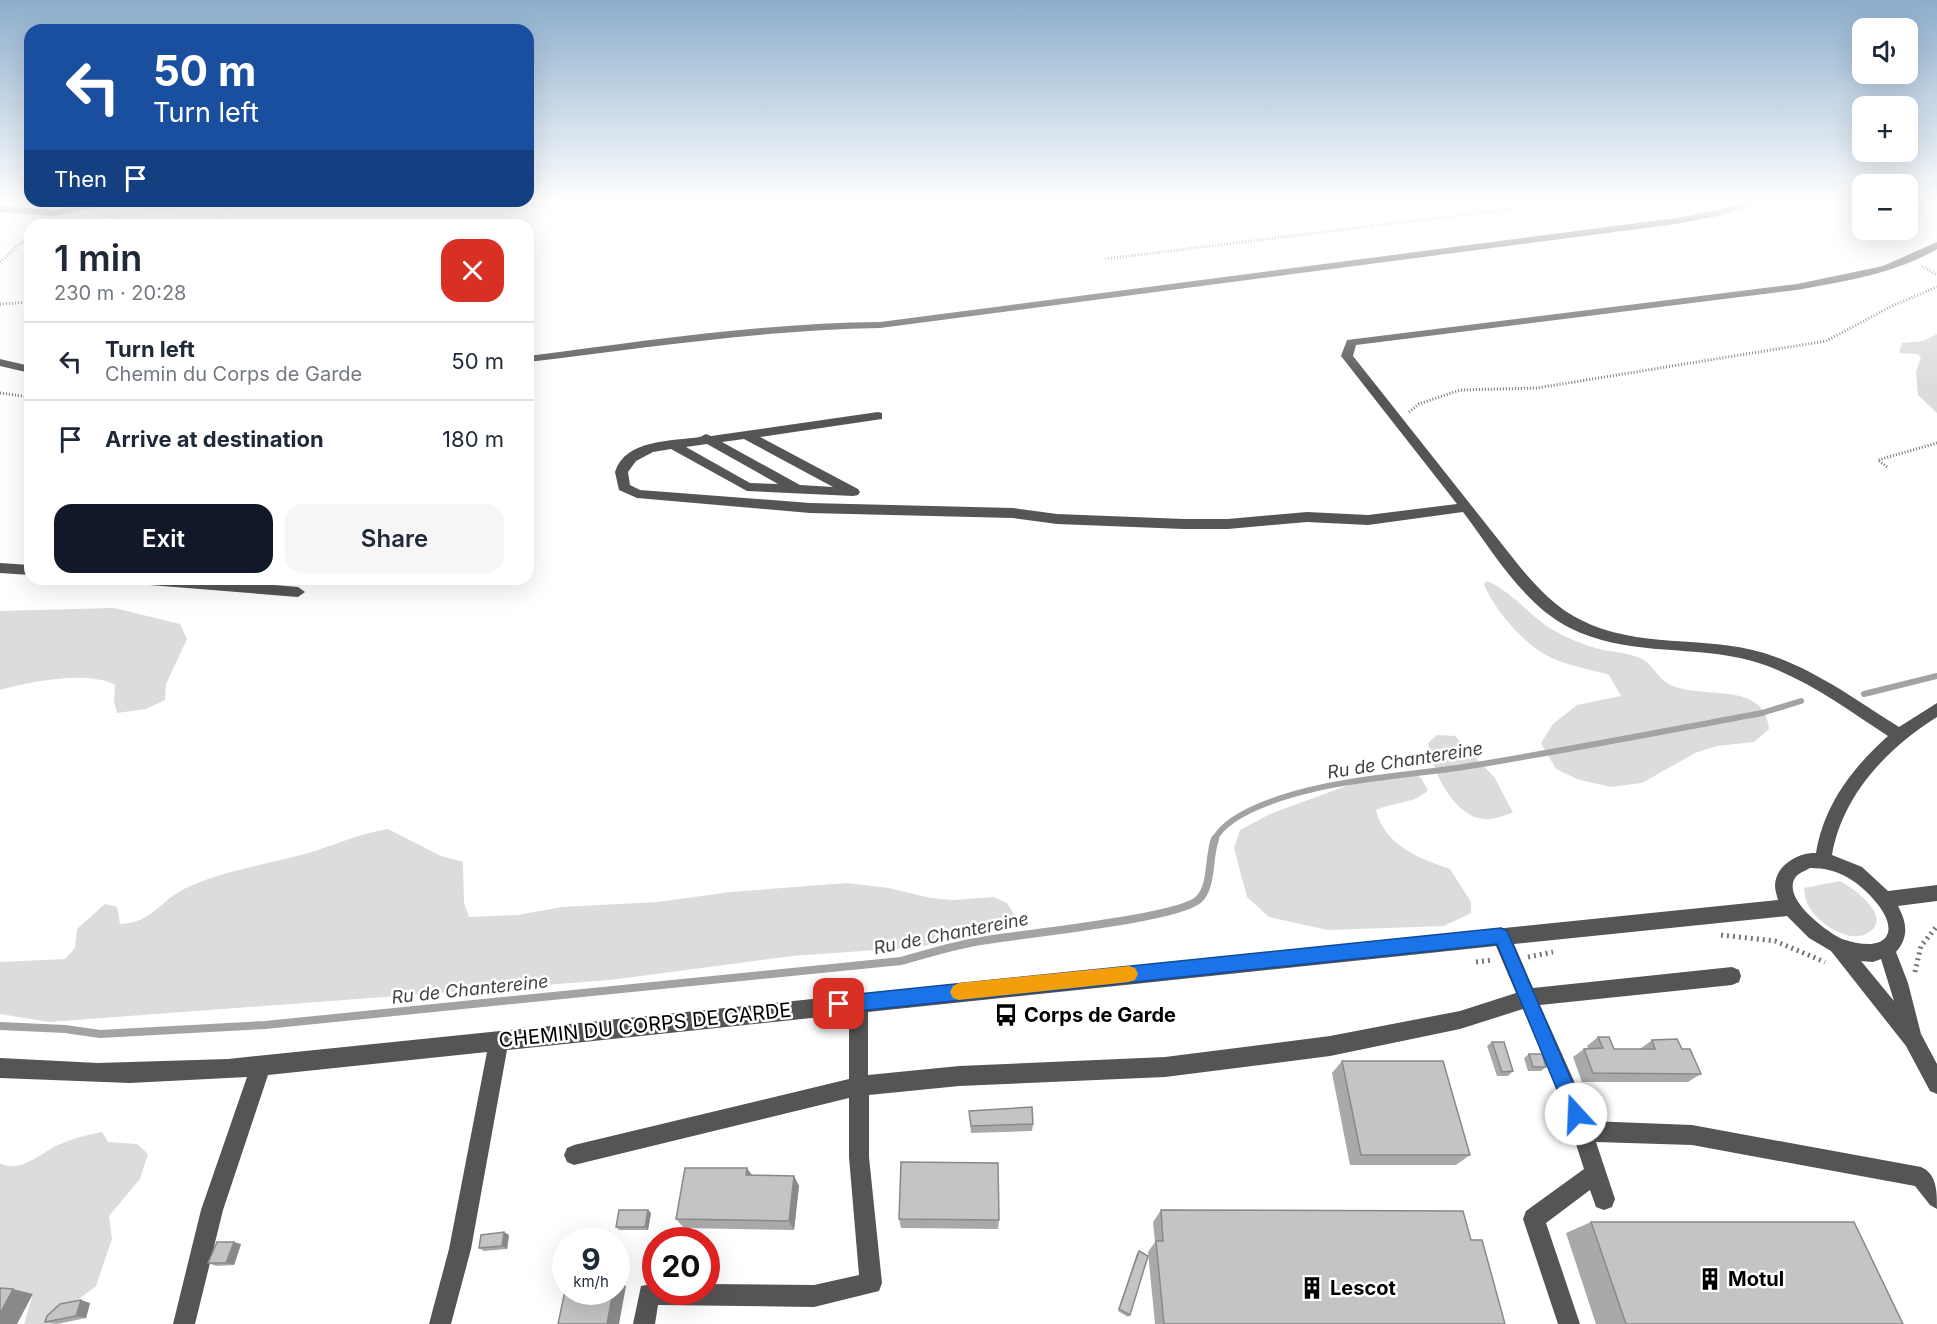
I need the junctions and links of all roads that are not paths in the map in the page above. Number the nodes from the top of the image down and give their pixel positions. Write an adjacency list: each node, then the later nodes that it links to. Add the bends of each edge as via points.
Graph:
1 (1357, 263): 3 (street, via 904,322 752,332)
2 (1899, 263): 12 (street, via 1797,286 1351,342 1347,356)
3 (534, 358)
4 (0, 362): 5 (street)
5 (24, 368)
6 (878, 416): 7 (street)
7 (745, 434): 8 (street); 11 (street)
8 (706, 438): 9 (street); 10 (street)
9 (671, 444): 10 (street, via 747,487); 13 (street, via 635,454 622,465 624,487 637,494 746,505)
10 (801, 491): 11 (street)
11 (853, 492): 13 (street)
12 (1467, 507): 13 (street, via 1368,520 1307,517 1228,524); 19 (street, via 1533,590 1574,624 1632,643 1761,658 1818,685)
13 (876, 508)
14 (0, 568): 15 (street)
15 (24, 570)
16 (211, 585): 17 (street)
17 (298, 592)
18 (1937, 709): 19 (street)
19 (1900, 736): 20 (street, via 1845,797 1831,823)
20 (1823, 860): 22 (street, via 1858,873); 23 (street, via 1796,864 1788,871 1785,894)
21 (1937, 893): 22 (street)
22 (1887, 899): 26 (street, via 1898,928 1895,940)
23 (1791, 907): 24 (street, CHEMIN DU CORPS DE GARDE); 25 (street, via 1803,923)
24 (1501, 936): 28 (street); 29 (street, CHEMIN DU CORPS DE GARDE)
25 (1838, 947): 26 (street, via 1873,953); 30 (street)
26 (1886, 949): 30 (street)
27 (1732, 976): 28 (street)
28 (1529, 997): 35 (street, via 1460,1020 1330,1046 1165,1066 959,1076); 36 (street)
29 (858, 1002): 31 (street, CHEMIN DU CORPS DE GARDE); 35 (street)
30 (1913, 1039): 34 (street)
31 (499, 1040): 32 (street, CHEMIN DU CORPS DE GARDE); 42 (street, via 460,1249)
32 (261, 1066): 33 (street, CHEMIN DU CORPS DE GARDE, via 172,1074); 41 (street, via 213,1210)
33 (0, 1068)
34 (1937, 1084)
35 (859, 1086): 37 (street); 43 (street, via 860,1156 871,1283 814,1296 649,1294)
36 (1582, 1131): 38 (street); 39 (street, via 1692,1135 1921,1177)
37 (574, 1155)
38 (1595, 1173): 40 (street); 44 (street, via 1534,1219)
39 (1937, 1198)
40 (1604, 1199)
41 (184, 1324)
42 (440, 1324)
43 (644, 1324)
44 (1569, 1324)

